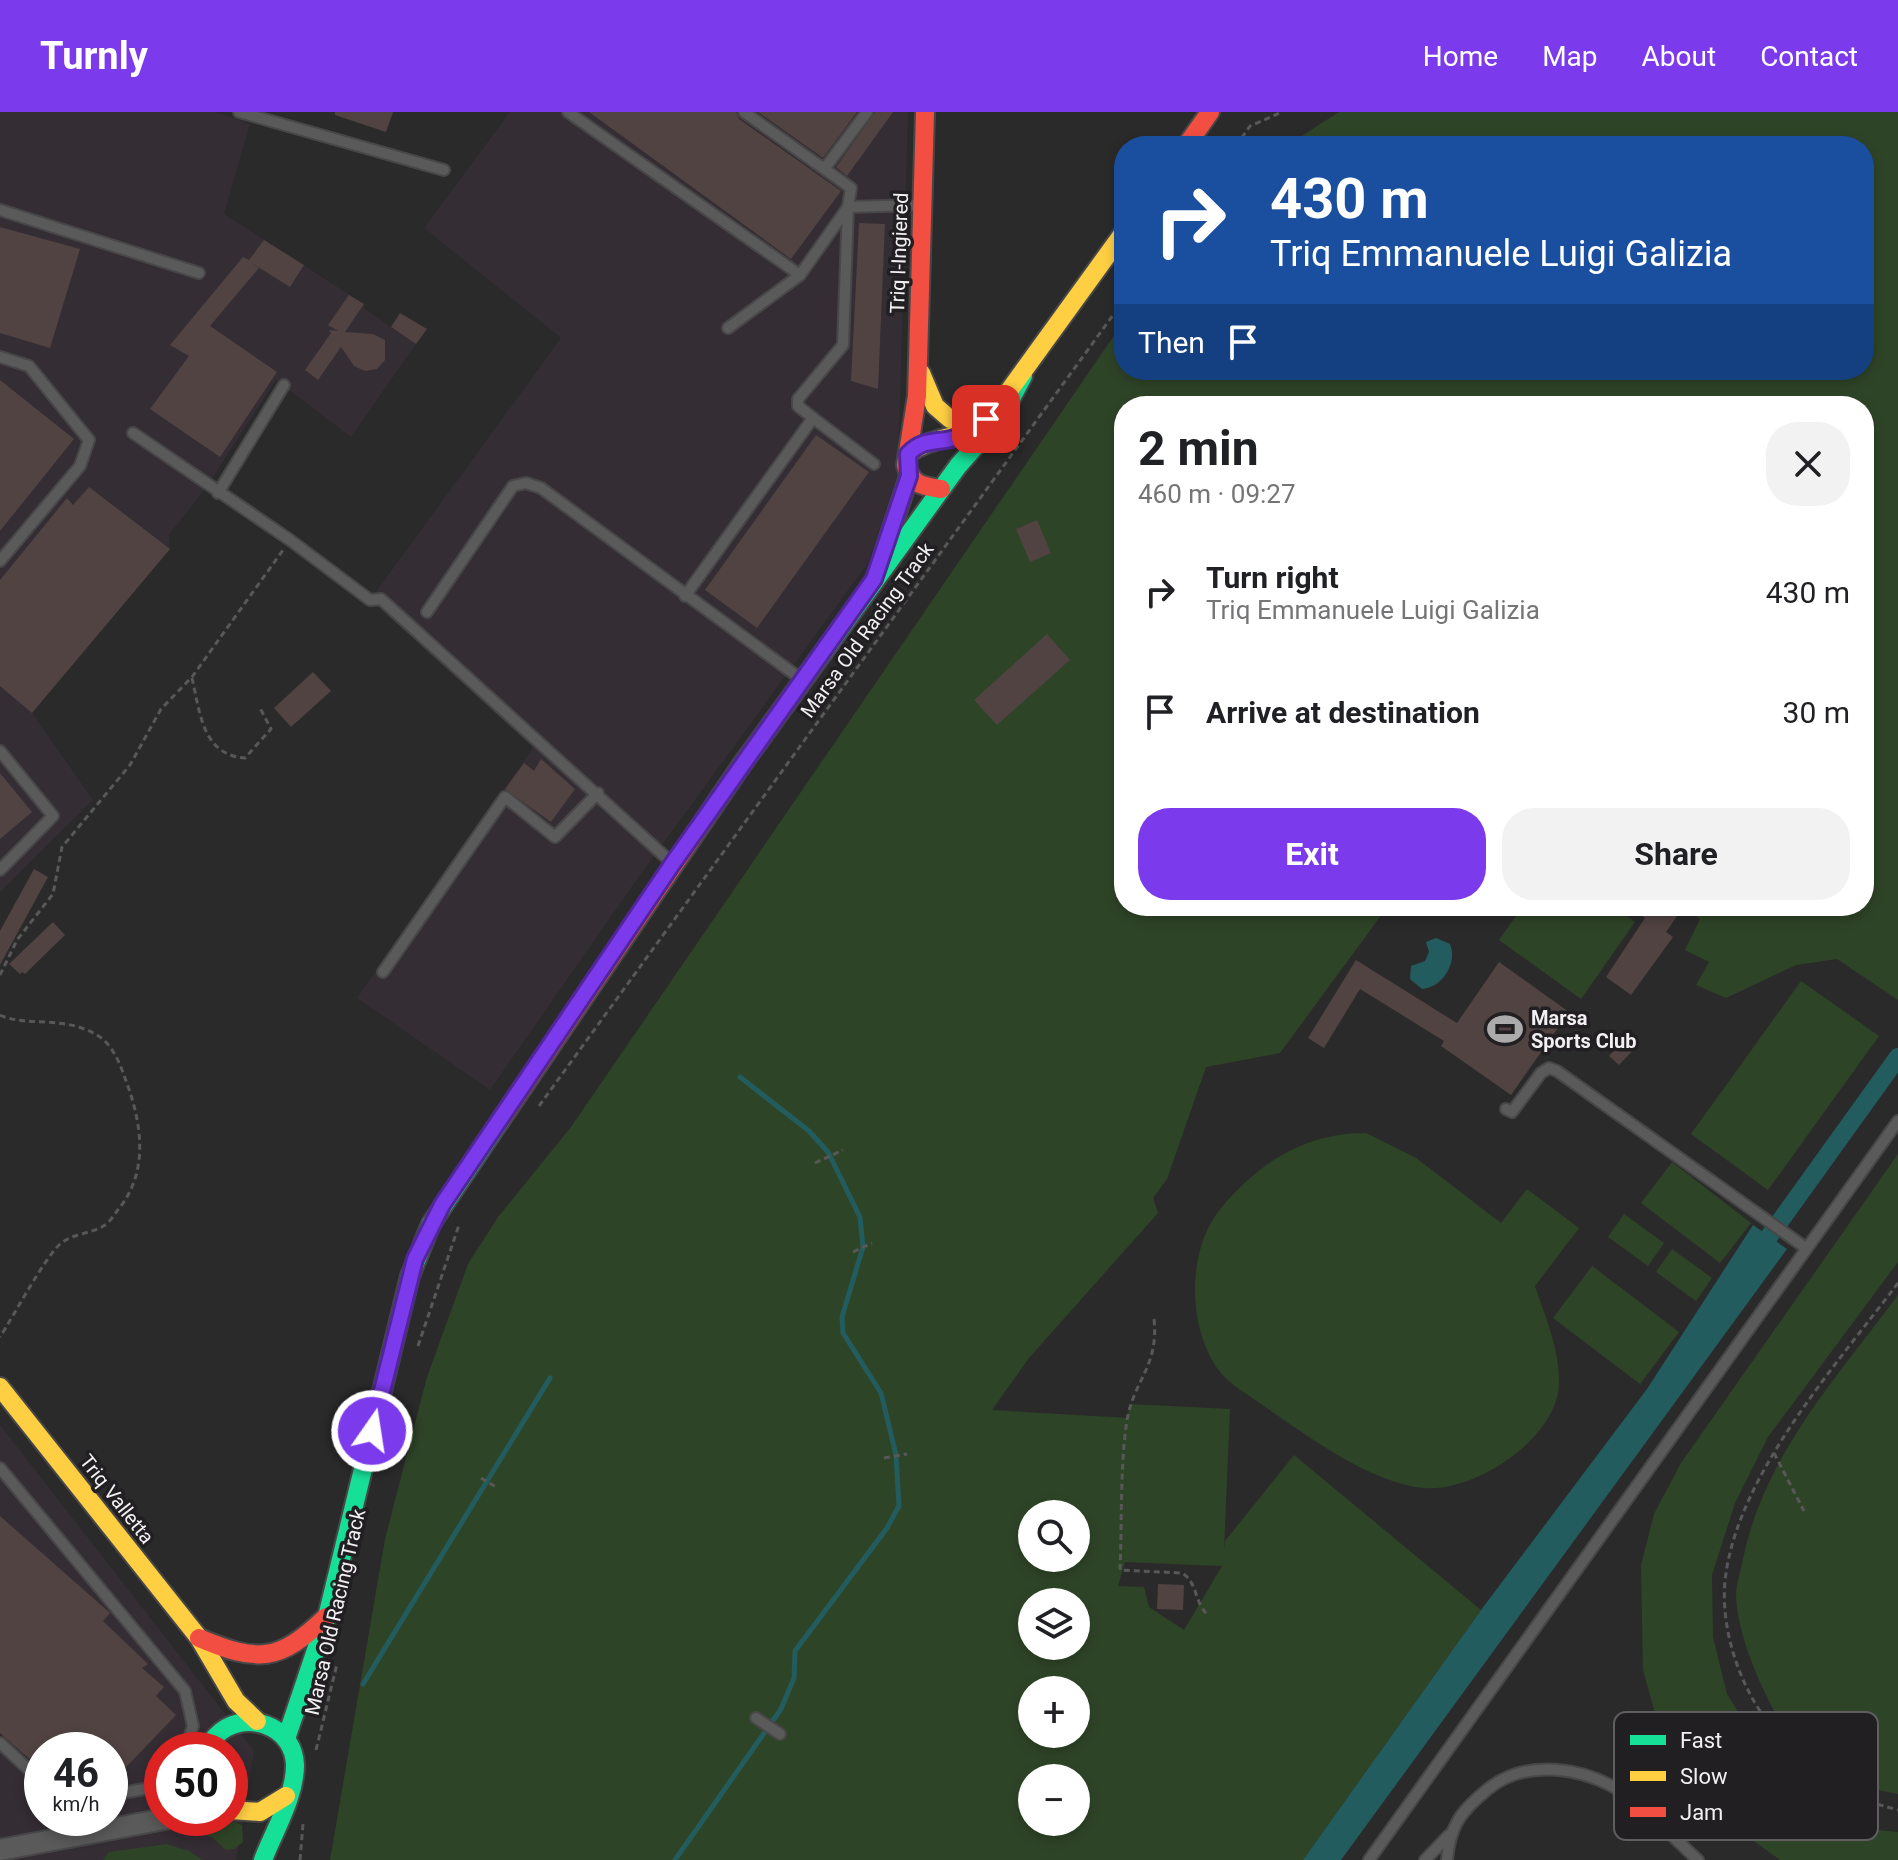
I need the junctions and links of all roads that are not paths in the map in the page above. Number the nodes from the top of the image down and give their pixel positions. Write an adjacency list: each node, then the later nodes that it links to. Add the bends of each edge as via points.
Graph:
1 (239, 112): 9 (lane)
2 (568, 112): 15 (lane)
3 (744, 112): 8 (lane)
4 (867, 112): 8 (lane)
5 (925, 112): 10 (main road, Triq l-Ingiered)
6 (1210, 112): 7 (main road)
7 (1193, 136)
8 (825, 168): 11 (lane, via 851,188)
9 (444, 170)
10 (923, 205): 11 (lane); 19 (main road, Triq l-Ingiered)
11 (848, 207): 15 (lane); 23 (lane, via 843,345 798,399 798,406)
12 (0, 210): 14 (lane)
13 (1114, 246): 17 (main road)
14 (199, 273)
15 (800, 275): 16 (lane)
16 (728, 328)
17 (1055, 329): 19 (main road, via 982,413 963,421 944,417 932,403); 20 (main road)
18 (0, 357): 32 (lane, via 29,366 89,440 80,466)
19 (916, 358): 22 (main road, Triq l-Ingiered)
20 (1023, 376): 25 (main road, via 974,430); 27 (main road, via 1002,416)
21 (284, 385): 31 (lane)
22 (917, 396): 25 (main road, Triq l-Ingiered); 26 (main road, Triq l-Ingiered)
23 (813, 418): 28 (lane); 34 (lane)
24 (133, 433): 31 (lane)
25 (936, 440): 26 (main road, via 917,445); 27 (main road)
26 (908, 454): 29 (main road)
27 (957, 460): 30 (main road)
28 (874, 464)
29 (909, 476): 30 (main road, via 925,488); 33 (main road)
30 (941, 489): 33 (main road)
31 (218, 493): 38 (lane, via 370,600 381,599)
32 (0, 561)
33 (874, 579): 36 (main road)
34 (685, 596): 35 (lane, via 541,488 526,483 513,486); 36 (lane)
35 (427, 612)
36 (803, 680): 39 (main road)
37 (0, 751): 40 (lane, via 53,816)
38 (598, 793): 39 (lane); 41 (lane, via 555,837 505,797)
39 (673, 863): 47 (main road, via 422,1242)
40 (0, 870)
41 (383, 972)
42 (1506, 1109): 44 (lane, via 1512,1112 1541,1073 1557,1071)
43 (1898, 1121): 44 (lane)
44 (1806, 1248): 68 (lane)
45 (0, 1387): 48 (main road, Triq Valletta)
46 (0, 1468): 52 (lane, via 185,1691)
47 (327, 1617): 48 (main road, via 290,1650 270,1656 245,1655); 49 (main road)
48 (199, 1638): 51 (main road, Triq Valletta, via 236,1701); 53 (main road, Triq Valletta, via 216,1709)
49 (307, 1683): 51 (main road, via 283,1712); 56 (main road)
50 (756, 1718): 55 (lane)
51 (261, 1722): 54 (main road, via 232,1723); 56 (main road, Triq Valletta)
52 (191, 1732)
53 (211, 1732)
54 (222, 1732)
55 (780, 1734)
56 (286, 1739): 60 (main road, via 295,1763)
57 (0, 1743): 58 (lane)
58 (24, 1765)
59 (1614, 1789): 64 (lane, via 1561,1770 1530,1769 1502,1778 1459,1817)
60 (286, 1796): 61 (main road, via 265,1811); 67 (main road)
61 (248, 1812)
62 (144, 1823): 66 (street)
63 (248, 1823): 67 (main road, via 263,1836)
64 (1449, 1835): 69 (lane); 70 (lane)
65 (1676, 1840): 71 (lane)
66 (0, 1850)
67 (262, 1860)
68 (1369, 1860)
69 (1425, 1860)
70 (1447, 1860)
71 (1698, 1860)

